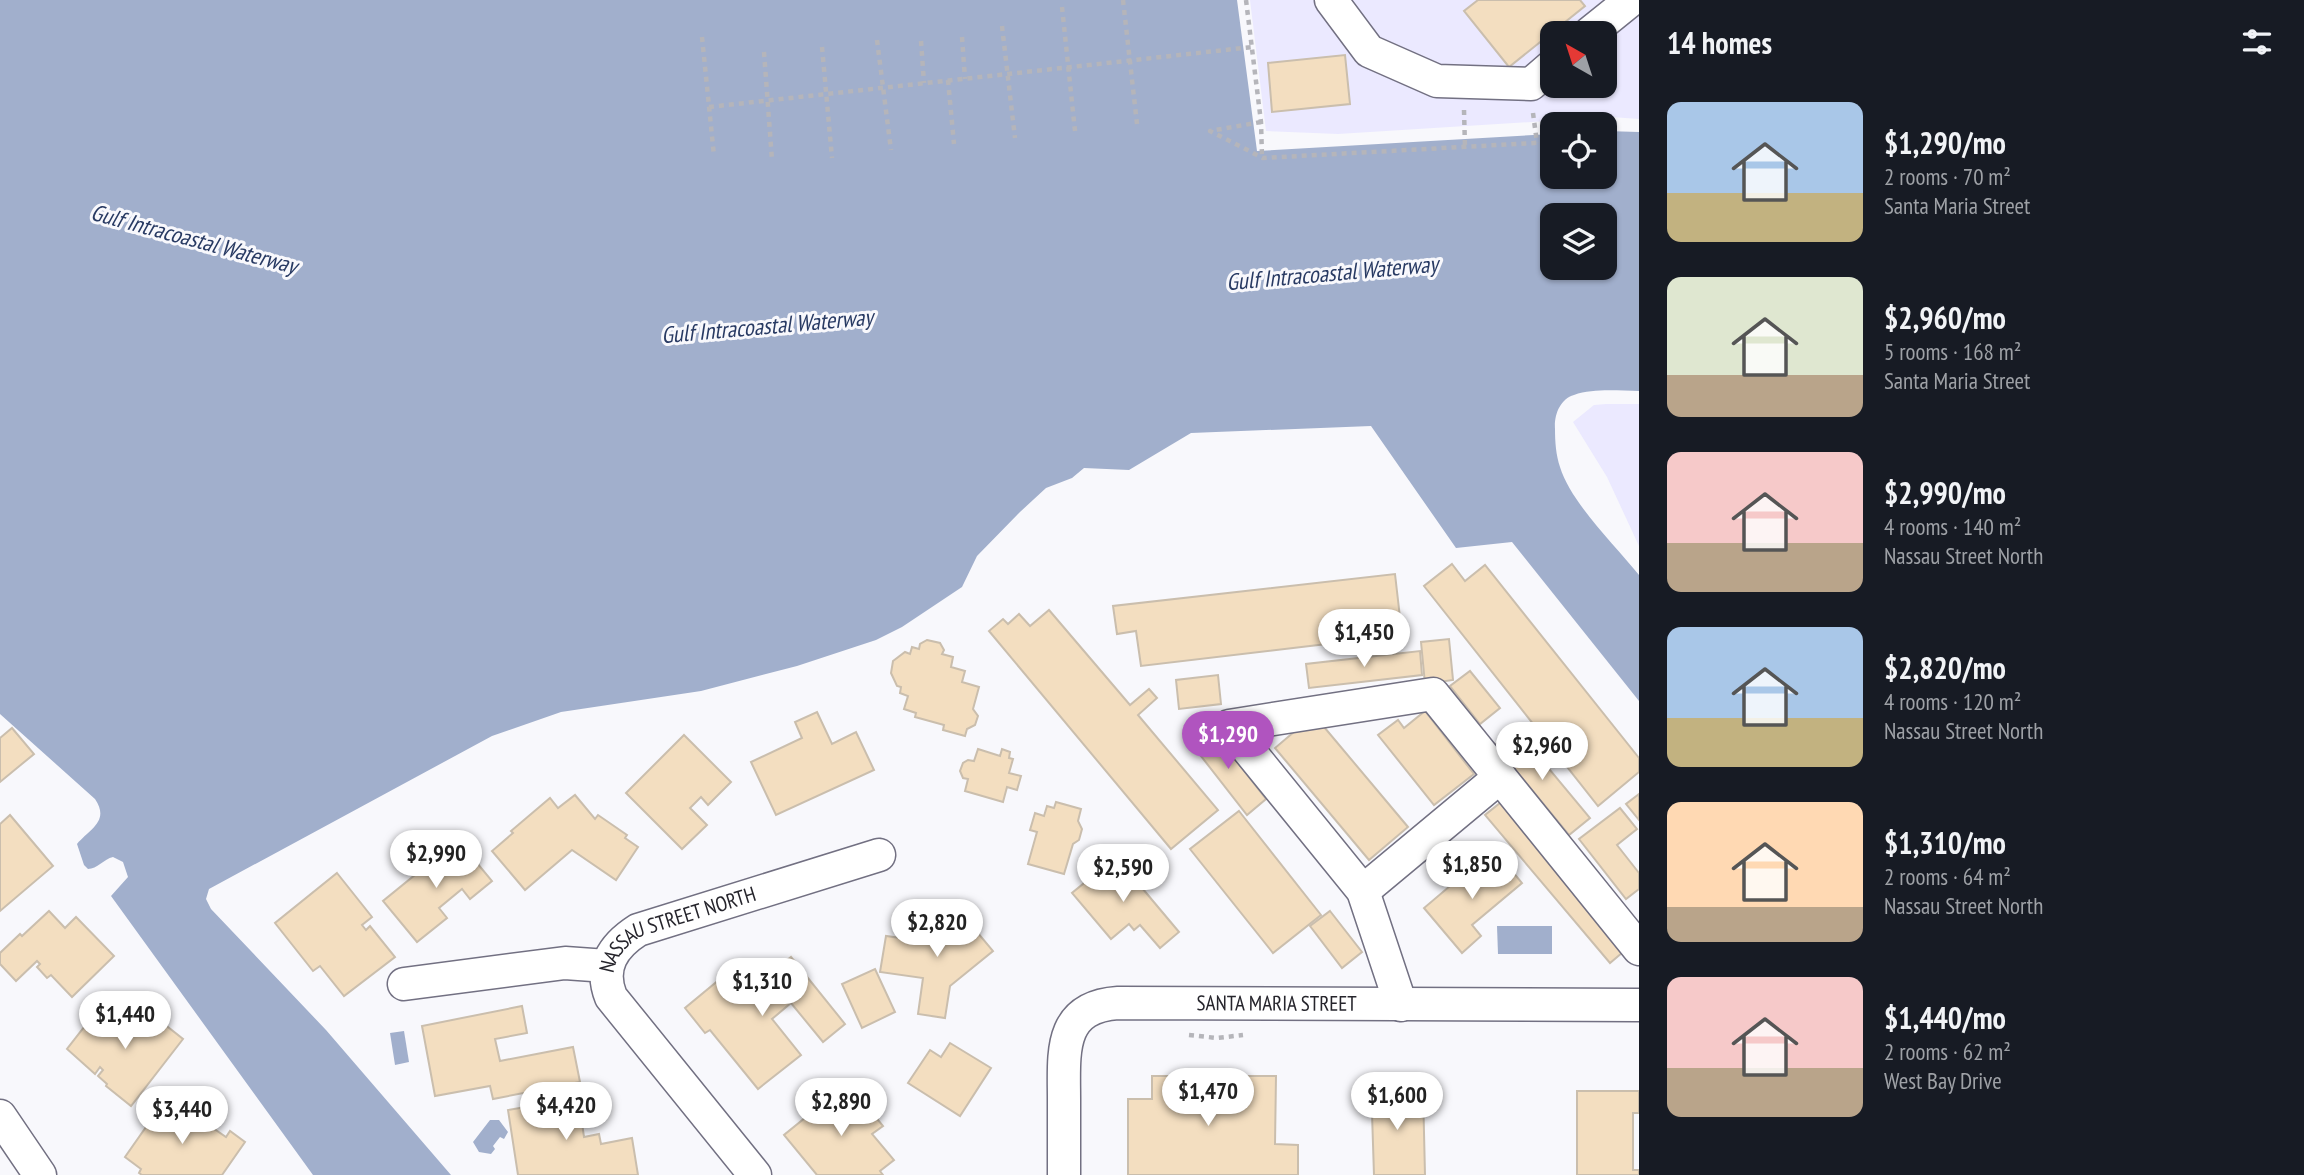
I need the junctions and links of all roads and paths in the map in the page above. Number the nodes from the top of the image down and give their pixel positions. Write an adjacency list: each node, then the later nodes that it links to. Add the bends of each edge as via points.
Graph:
1 (1246, 0): 13 (path)
2 (1331, 0): 18 (street, via 1369,51 1437,80 1531,84)
3 (1631, 0): 6 (street)
4 (1123, 1): 15 (path)
5 (1062, 7): 16 (path)
6 (1605, 21)
7 (1002, 26): 17 (path)
8 (702, 37): 25 (path)
9 (962, 37): 19 (path)
10 (877, 40): 22 (path)
11 (920, 41): 21 (path)
12 (822, 47): 23 (path)
13 (1252, 47): 15 (path); 27 (path)
14 (764, 52): 24 (path)
15 (1130, 60): 16 (path); 29 (path)
16 (1068, 67): 17 (path); 30 (path)
17 (1007, 74): 19 (path); 31 (path)
18 (1540, 76)
19 (965, 79): 20 (path)
20 (948, 80): 21 (path); 34 (path)
21 (924, 83): 22 (path)
22 (883, 88): 23 (path); 36 (path)
23 (826, 94): 24 (path); 38 (path)
24 (767, 100): 25 (path); 40 (path)
25 (709, 107): 37 (path)
26 (1464, 112): 35 (path)
27 (1261, 122): 39 (path); 39 (path, via 1210,131)
28 (1534, 122): 32 (path)
29 (1137, 124)
30 (1075, 131)
31 (1015, 138)
32 (1537, 143): 33 (path); 35 (path)
33 (1540, 143)
34 (954, 144)
35 (1465, 147): 39 (path)
36 (891, 150)
37 (714, 156)
38 (832, 158)
39 (1262, 158)
40 (772, 160)
41 (1500, 777): 43 (street); 43 (street, via 1433,694 1229,726); 44 (street)
42 (878, 855): 45 (street, NASSAU STREET NORTH, via 638,930 617,946)
43 (1363, 891): 47 (street)
44 (1639, 949)
45 (607, 966): 46 (street, via 565,963); 53 (street, NASSAU STREET NORTH, via 607,988 617,1005)
46 (404, 984)
47 (1401, 1005): 48 (street, SANTA MARIA STREET); 54 (street, SANTA MARIA STREET, via 1118,1003 1089,1009 1072,1027 1064,1049)
48 (1639, 1006)
49 (1179, 1034): 50 (path)
50 (1247, 1035)
51 (0, 1116): 52 (street)
52 (40, 1175)
53 (755, 1175)
54 (1064, 1175)

